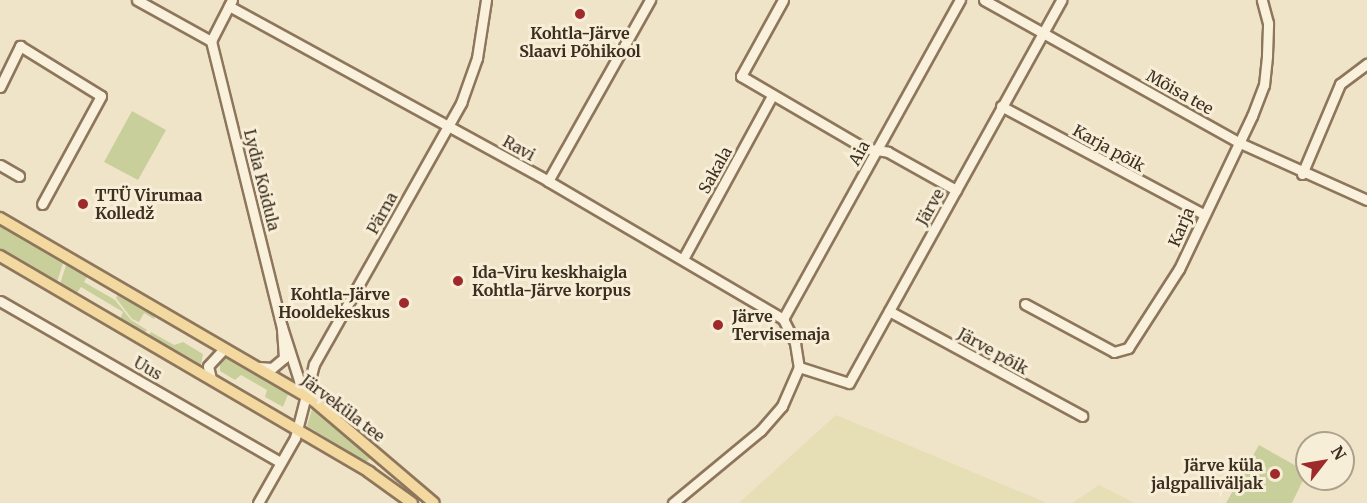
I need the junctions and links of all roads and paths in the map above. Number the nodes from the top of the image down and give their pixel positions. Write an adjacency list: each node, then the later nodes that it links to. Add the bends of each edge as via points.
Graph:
1 (137, 0): 11 (street)
2 (486, 0): 16 (street, Pärna, via 477,58)
3 (650, 0): 22 (street)
4 (783, 0): 14 (street, via 741,76)
5 (960, 0): 18 (street, Aia)
6 (984, 0): 10 (street, Mõisa tee)
7 (1061, 0): 10 (street, Järve)
8 (1262, 0): 17 (street, Karja, via 1268,23 1264,85)
9 (231, 3): 11 (street); 16 (street, Ravi)
10 (1042, 32): 15 (street, Järve); 17 (street, Mõisa tee)
11 (211, 41): 34 (street, Lydia Koidula)
12 (1367, 64): 20 (street, via 1340,84)
13 (0, 87): 25 (street, via 20,46 101,96)
14 (772, 96): 18 (street, via 864,148); 29 (street, Sakala)
15 (1001, 106): 23 (street, Järve); 26 (street, Karja põik)
16 (449, 127): 22 (street, Ravi); 39 (street, Pärna, via 314,364)
17 (1240, 143): 20 (street, Mõisa tee); 26 (street, Karja)
18 (878, 150): 23 (street); 33 (street, Aia)
19 (0, 165): 21 (street)
20 (1302, 174): 24 (street, Mõisa tee)
21 (19, 176)
22 (548, 181): 29 (street, Ravi)
23 (956, 190): 32 (street, Järve)
24 (1367, 200)
25 (42, 204)
26 (1203, 214): 31 (street, Karja, via 1202,225 1179,269 1161,292 1137,336 1122,352 1100,346)
27 (0, 218): 35 (main road, Järveküla tee)
28 (0, 256): 38 (main road)
29 (683, 259): 33 (street, Ravi)
30 (0, 301): 42 (street, Uus)
31 (1025, 304)
32 (890, 311): 37 (street, Järve, via 849,383); 40 (street, Järve põik)
33 (785, 322): 37 (street)
34 (282, 327): 36 (street, Lydia Koidula, via 285,353 281,362 266,369); 39 (street, Lydia Koidula)
35 (224, 350): 36 (main road, Järveküla tee); 38 (street, via 208,366)
36 (246, 362): 39 (main road, Järveküla tee)
37 (799, 367): 46 (street, via 787,397 767,425)
38 (211, 379): 41 (main road)
39 (304, 395): 41 (street, Pärna); 45 (main road, Järveküla tee, via 373,448)
40 (1082, 416)
41 (296, 434): 42 (street); 44 (main road, via 369,472)
42 (280, 462): 43 (street)
43 (258, 503)
44 (412, 503)
45 (434, 503)
46 (673, 503)

